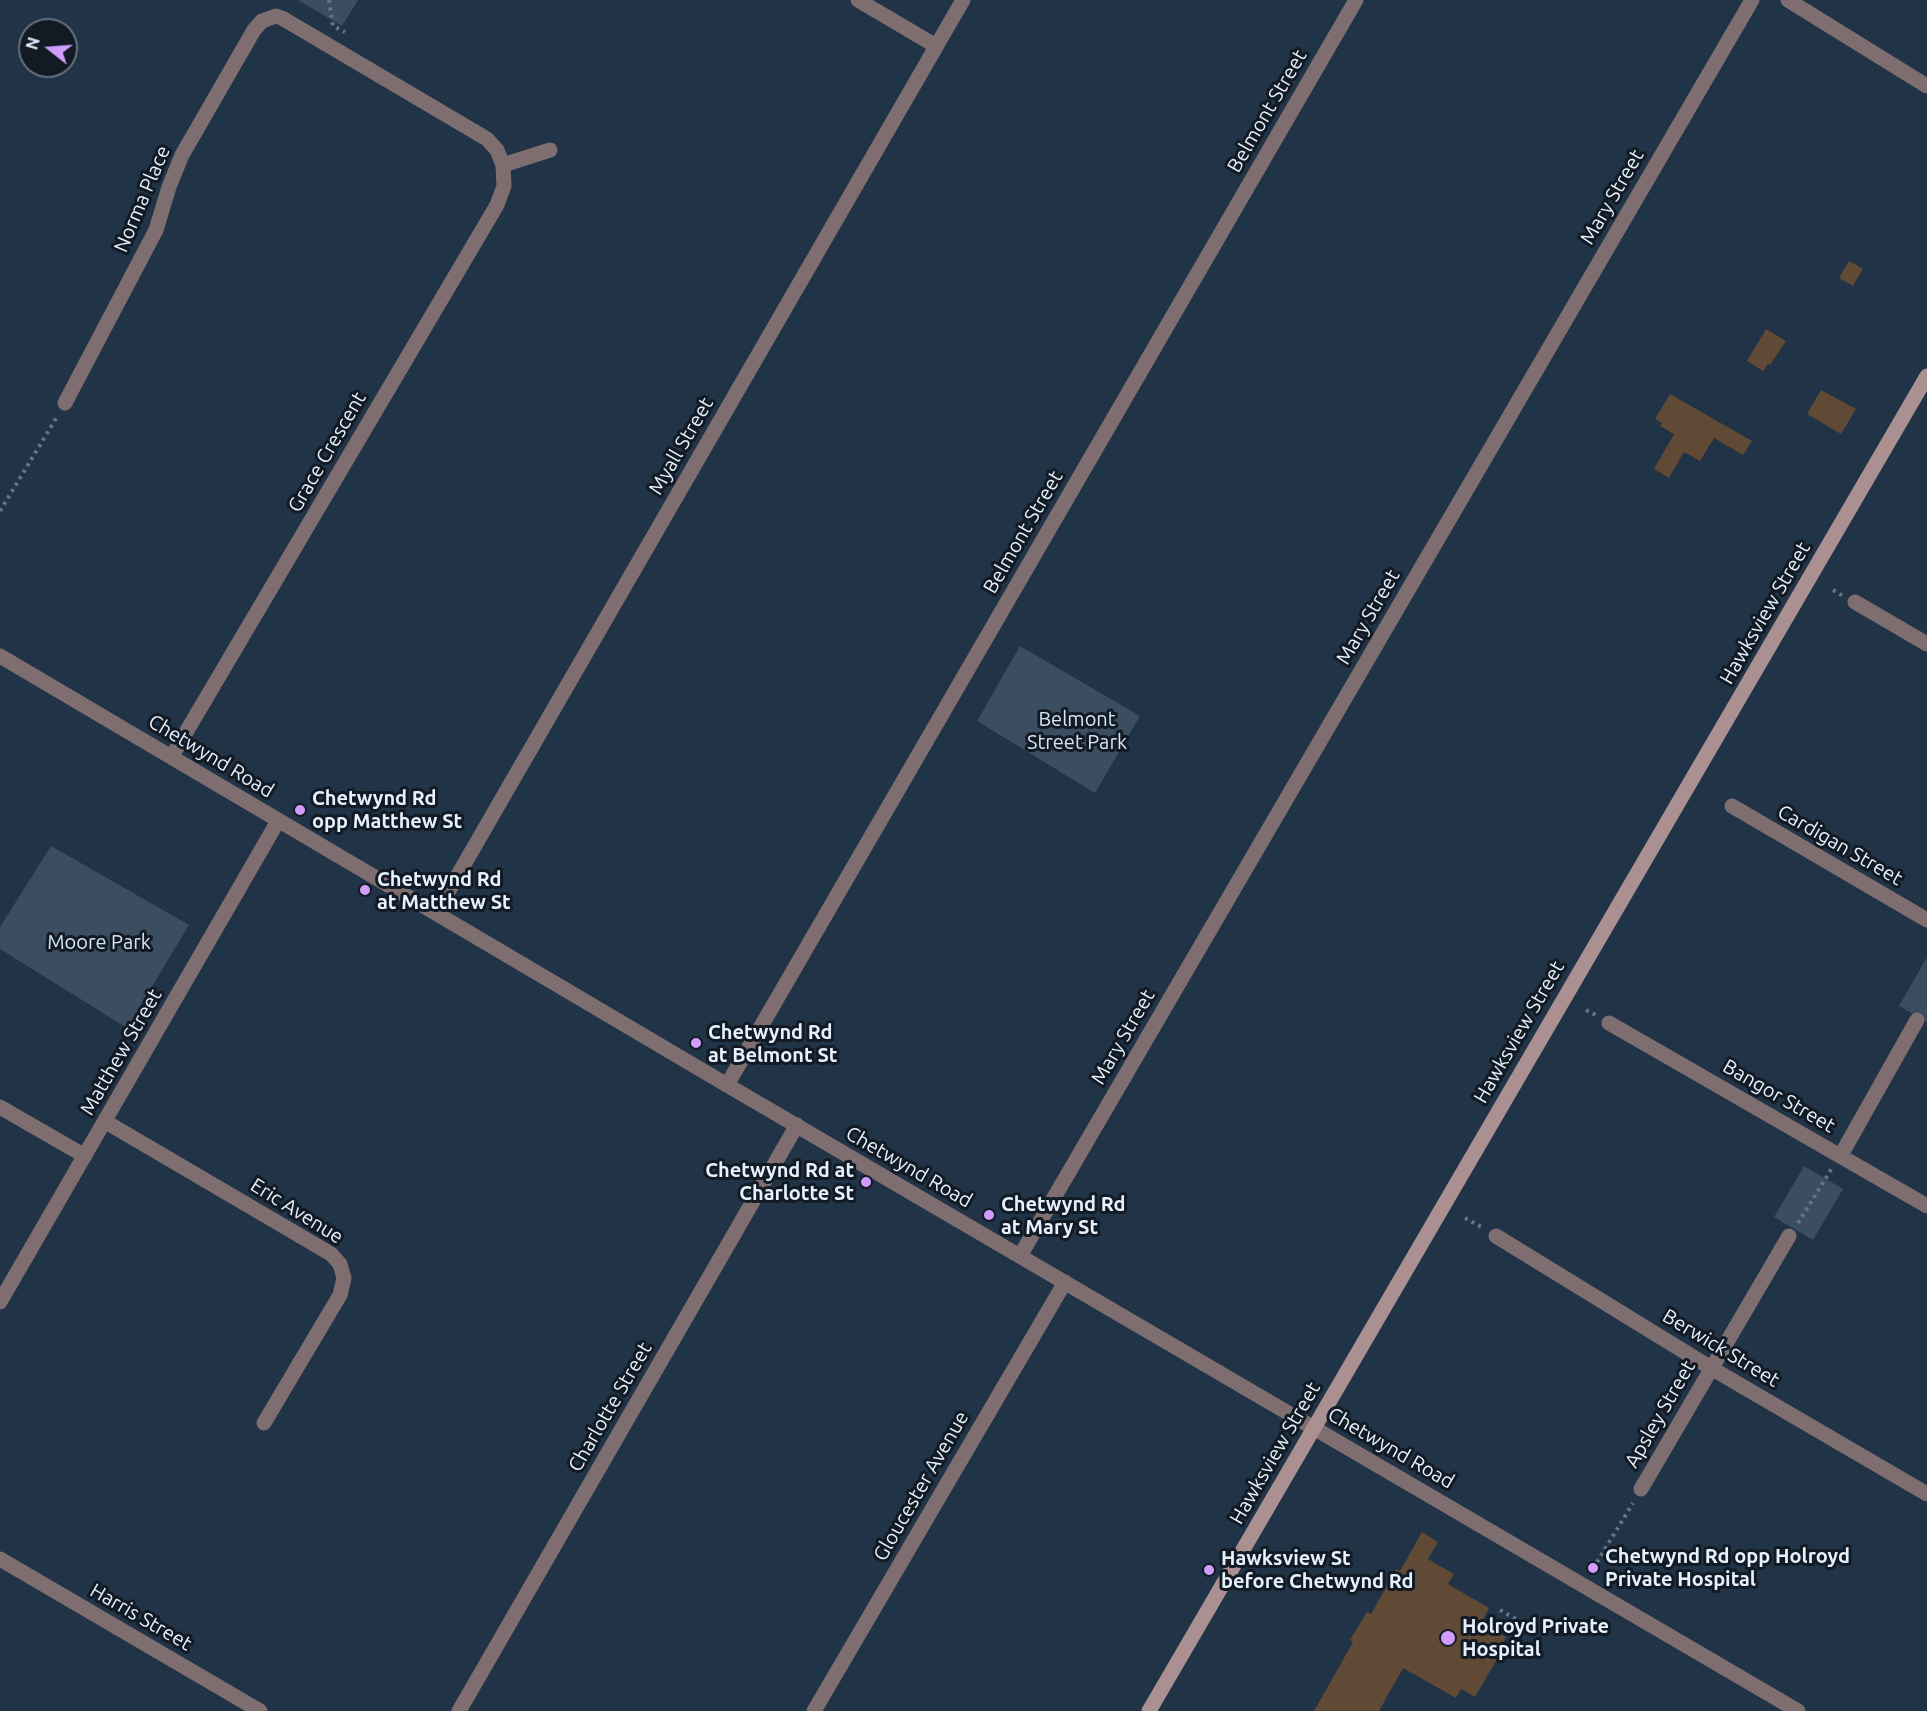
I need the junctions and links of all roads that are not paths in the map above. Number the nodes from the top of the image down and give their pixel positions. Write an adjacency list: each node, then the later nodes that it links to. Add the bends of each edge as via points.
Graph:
1 (858, 0): 6 (street)
2 (963, 0): 6 (street, Myall Street)
3 (1356, 0): 23 (street, Belmont Street)
4 (1752, 0): 32 (street, Mary Street)
5 (1788, 0): 7 (street)
6 (936, 46): 19 (street, Myall Street)
7 (1927, 86)
8 (550, 150): 9 (street)
9 (503, 165): 12 (street, Norma Place, via 487,139 282,18 268,17 254,30 182,155 156,230); 16 (street, Grace Crescent, via 504,186 497,205)
10 (1927, 376): 11 (main road, Hawksview Street)
11 (1923, 391): 37 (main road, Hawksview Street)
12 (65, 403)
13 (1855, 602): 14 (street)
14 (1927, 645)
15 (0, 656): 16 (street, Chetwynd Road)
16 (172, 756): 18 (street, Chetwynd Road)
17 (1732, 806): 20 (street, Cardigan Street)
18 (278, 821): 19 (street, Chetwynd Road); 25 (street, Matthew Street)
19 (436, 913): 23 (street, Chetwynd Road)
20 (1927, 920)
21 (1917, 1020): 27 (street)
22 (1609, 1023): 27 (street, Bangor Street)
23 (727, 1085): 26 (street, Chetwynd Road)
24 (0, 1107): 28 (street)
25 (106, 1122): 28 (street, Matthew Street); 36 (street, Eric Avenue, via 331,1254 340,1264 344,1278 340,1295)
26 (797, 1125): 32 (street, Chetwynd Road); 42 (street, Charlotte Street)
27 (1840, 1155): 29 (street, Bangor Street)
28 (85, 1156): 34 (street, Matthew Street)
29 (1927, 1206)
30 (1496, 1236): 35 (street, Berwick Street)
31 (1789, 1236): 35 (street, Apsley Street)
32 (1020, 1256): 33 (street, Chetwynd Road)
33 (1065, 1282): 37 (street, Chetwynd Road); 43 (street, Gloucester Avenue)
34 (0, 1302)
35 (1711, 1368): 38 (street, Apsley Street); 39 (street, Berwick Street)
36 (264, 1424)
37 (1315, 1428): 44 (main road, Hawksview Street); 45 (street, Chetwynd Road)
38 (1641, 1489)
39 (1927, 1494)
40 (0, 1559): 41 (street, Harris Street)
41 (261, 1711)
42 (459, 1711)
43 (814, 1711)
44 (1149, 1711)
45 (1798, 1711)

